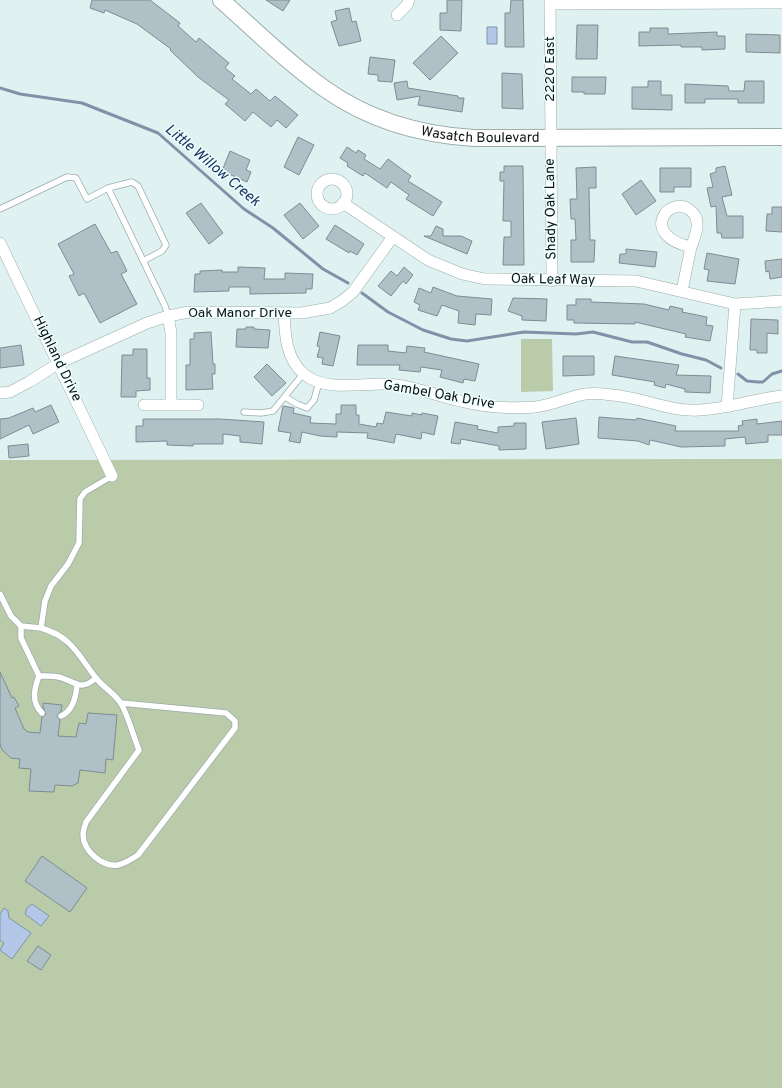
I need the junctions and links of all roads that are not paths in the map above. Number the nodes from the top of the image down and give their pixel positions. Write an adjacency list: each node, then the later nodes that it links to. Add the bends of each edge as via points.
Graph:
1 (409, 0): 5 (street, via 407,6)
2 (228, 2): 7 (main road, Wasatch Boulevard, via 325,89 376,117 426,132 454,137)
3 (550, 2): 4 (street); 7 (street, 2220 East)
4 (782, 3)
5 (397, 15)
6 (782, 137): 7 (main road, Wasatch Boulevard)
7 (550, 138): 15 (street, Shady Oak Lane)
8 (108, 188): 10 (lane, via 87,198 76,178 67,177); 14 (lane); 14 (lane, via 132,182 138,186 166,245 162,251)
9 (343, 203): 11 (street, Oak Leaf Way)
10 (0, 209)
11 (392, 238): 15 (street, Oak Leaf Way, via 428,260 462,274 485,279); 19 (street, Oak Manor Drive, via 356,287 342,301 330,308)
12 (0, 243): 21 (street, Highland Drive)
13 (691, 247): 16 (street)
14 (143, 261): 20 (lane)
15 (552, 281): 16 (street, Oak Leaf Way, via 636,281)
16 (682, 291): 18 (street, Oak Leaf Way)
17 (782, 301): 18 (street, Oak Leaf Way)
18 (735, 304): 30 (street)
19 (284, 313): 20 (street, Oak Manor Drive, via 189,312); 22 (street, Gambel Oak Drive, via 287,347)
20 (168, 316): 21 (street, Oak Manor Drive); 28 (street)
21 (59, 363): 24 (street, Oak Manor Drive, via 10,392); 32 (street, Highland Drive)
22 (303, 374): 23 (street, Gambel Oak Drive); 25 (lane)
23 (319, 382): 25 (lane, via 314,400 307,408); 30 (street, Gambel Oak Drive, via 334,385 401,386 459,401 504,407 535,407 586,394 614,395 683,410)
24 (0, 393)
25 (285, 396): 31 (lane, via 273,411)
26 (782, 396): 30 (street, Gambel Oak Drive)
27 (144, 405): 28 (street)
28 (171, 405): 29 (street)
29 (198, 405)
30 (727, 407)
31 (244, 412)
32 (112, 476): 35 (lane, via 85,492 80,499 78,543 68,564 51,586 45,601)
33 (0, 594): 34 (lane, via 11,616)
34 (21, 626): 35 (lane); 36 (lane, via 21,638)
35 (42, 628): 37 (lane, via 56,632 64,638)
36 (39, 676): 38 (lane, via 63,678); 40 (lane, via 34,694)
37 (96, 678): 38 (lane, via 90,684); 39 (lane)
38 (77, 685): 41 (lane, via 74,703)
39 (121, 703): 39 (lane, via 226,712 235,721 235,728 138,855 128,862 117,865 106,864 90,852 83,834 86,822 140,750)
40 (42, 713)
41 (61, 716)

